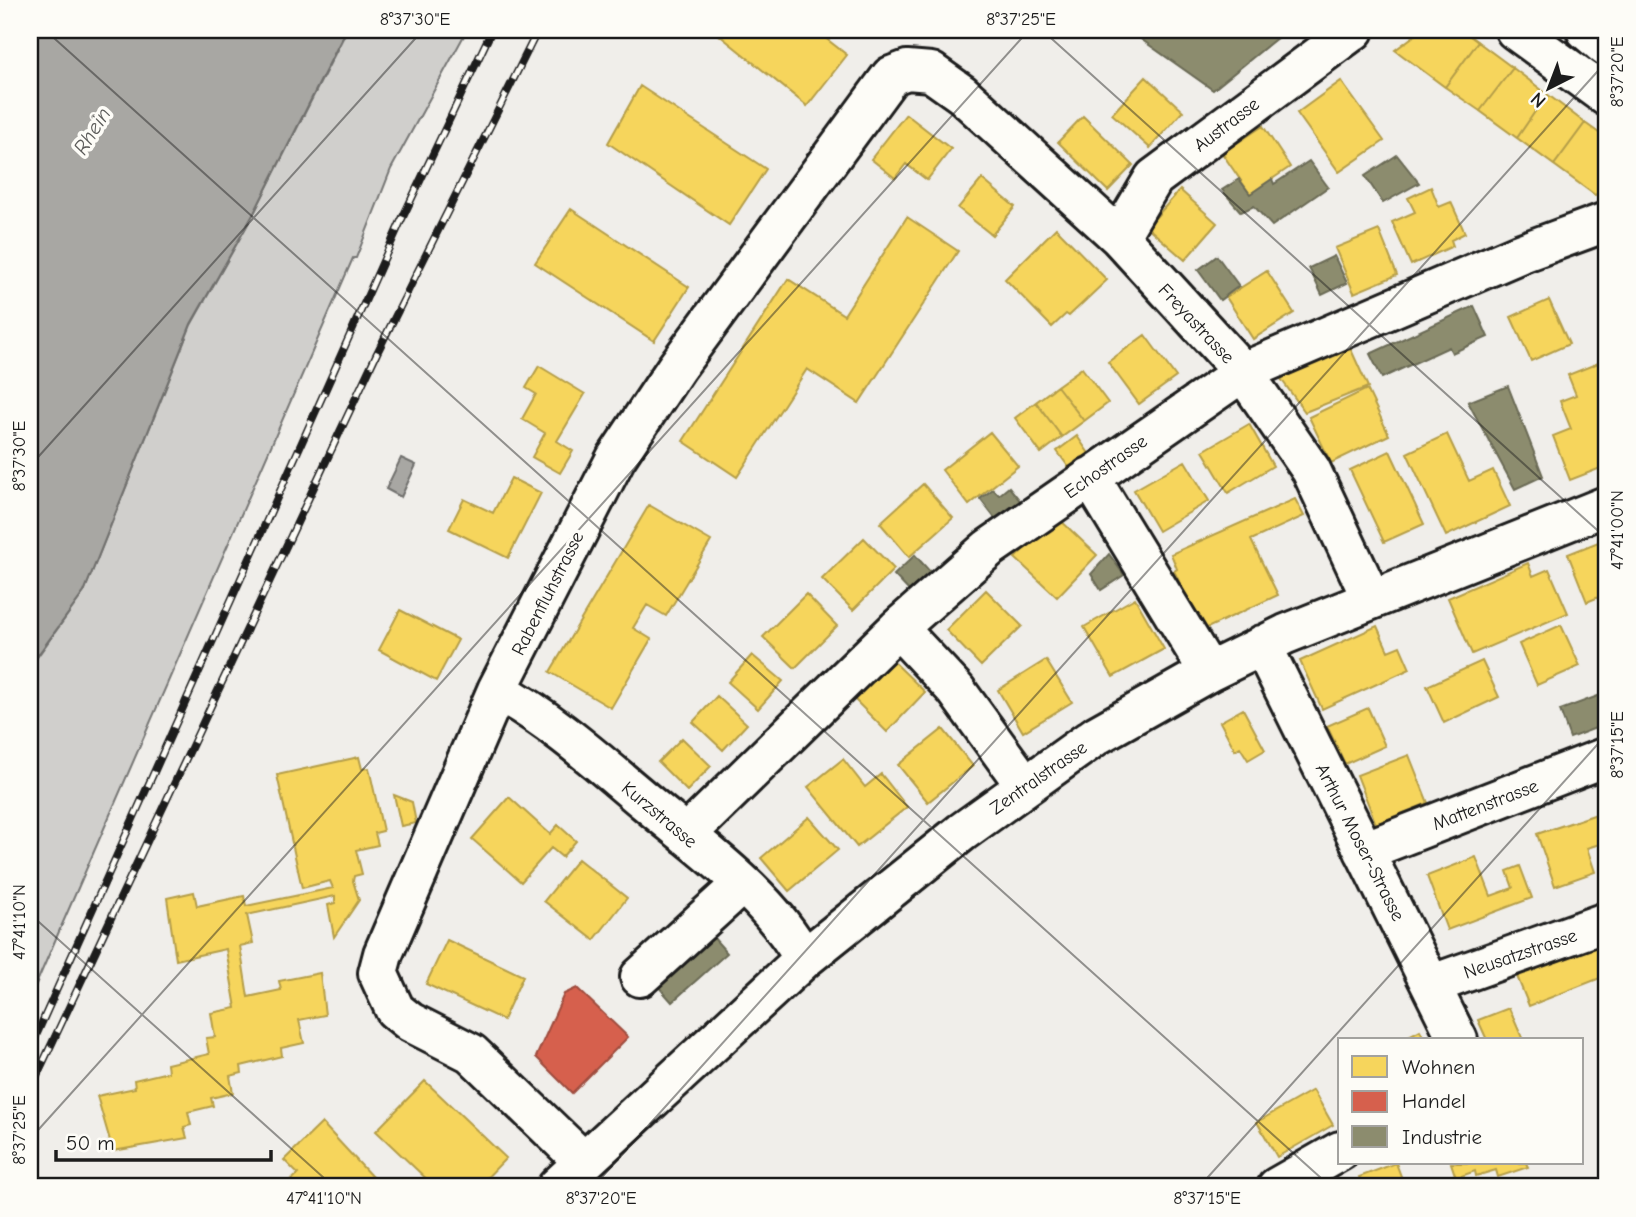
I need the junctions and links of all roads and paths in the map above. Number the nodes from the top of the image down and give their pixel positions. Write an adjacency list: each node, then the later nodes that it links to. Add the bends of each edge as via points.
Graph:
1 (1354, 30): 8 (street, Austrasse, via 1154,178)
2 (1516, 30): 6 (street)
3 (1586, 30): 4 (street)
4 (1606, 47)
5 (962, 94): 8 (street, Freyastrasse); 16 (street, Rabenfluhstrasse, via 931,72 907,69 891,76 676,368 616,458)
6 (1606, 96)
7 (1606, 222): 9 (street, Echostrasse, via 1519,254)
8 (1119, 237): 9 (street, Freyastrasse)
9 (1243, 372): 10 (street, Echostrasse); 12 (street, Freyastrasse, via 1311,470)
10 (1090, 477): 13 (street, Echostrasse, via 989,548); 15 (street)
11 (1606, 506): 12 (street, Zentralstrasse)
12 (1371, 598): 14 (street, Zentralstrasse)
13 (898, 628): 18 (street, via 956,690); 19 (street, Echostrasse)
14 (1262, 645): 15 (street, Zentralstrasse); 20 (street, Arthur Moser-Strasse)
15 (1209, 672): 18 (street, Zentralstrasse, via 1097,735)
16 (497, 690): 19 (street, Kurzstrasse, via 537,711); 28 (street, Rabenfluhstrasse, via 378,973 395,1010 410,1023 471,1053 514,1091)
17 (1606, 757): 20 (street, Mattenstrasse)
18 (1025, 785): 23 (street, Zentralstrasse)
19 (686, 835): 21 (street, Kurzstrasse)
20 (1364, 851): 25 (street, Arthur Moser-Strasse)
21 (742, 884): 23 (street, Kurzstrasse, via 788,930); 24 (street)
22 (1606, 922): 25 (street, Neusatzstrasse)
23 (804, 960): 28 (street, Zentralstrasse)
24 (640, 977)
25 (1433, 984): 26 (street, Arthur Moser-Strasse)
26 (1457, 1038)
27 (1338, 1152): 29 (street)
28 (571, 1175)
29 (1277, 1187)

